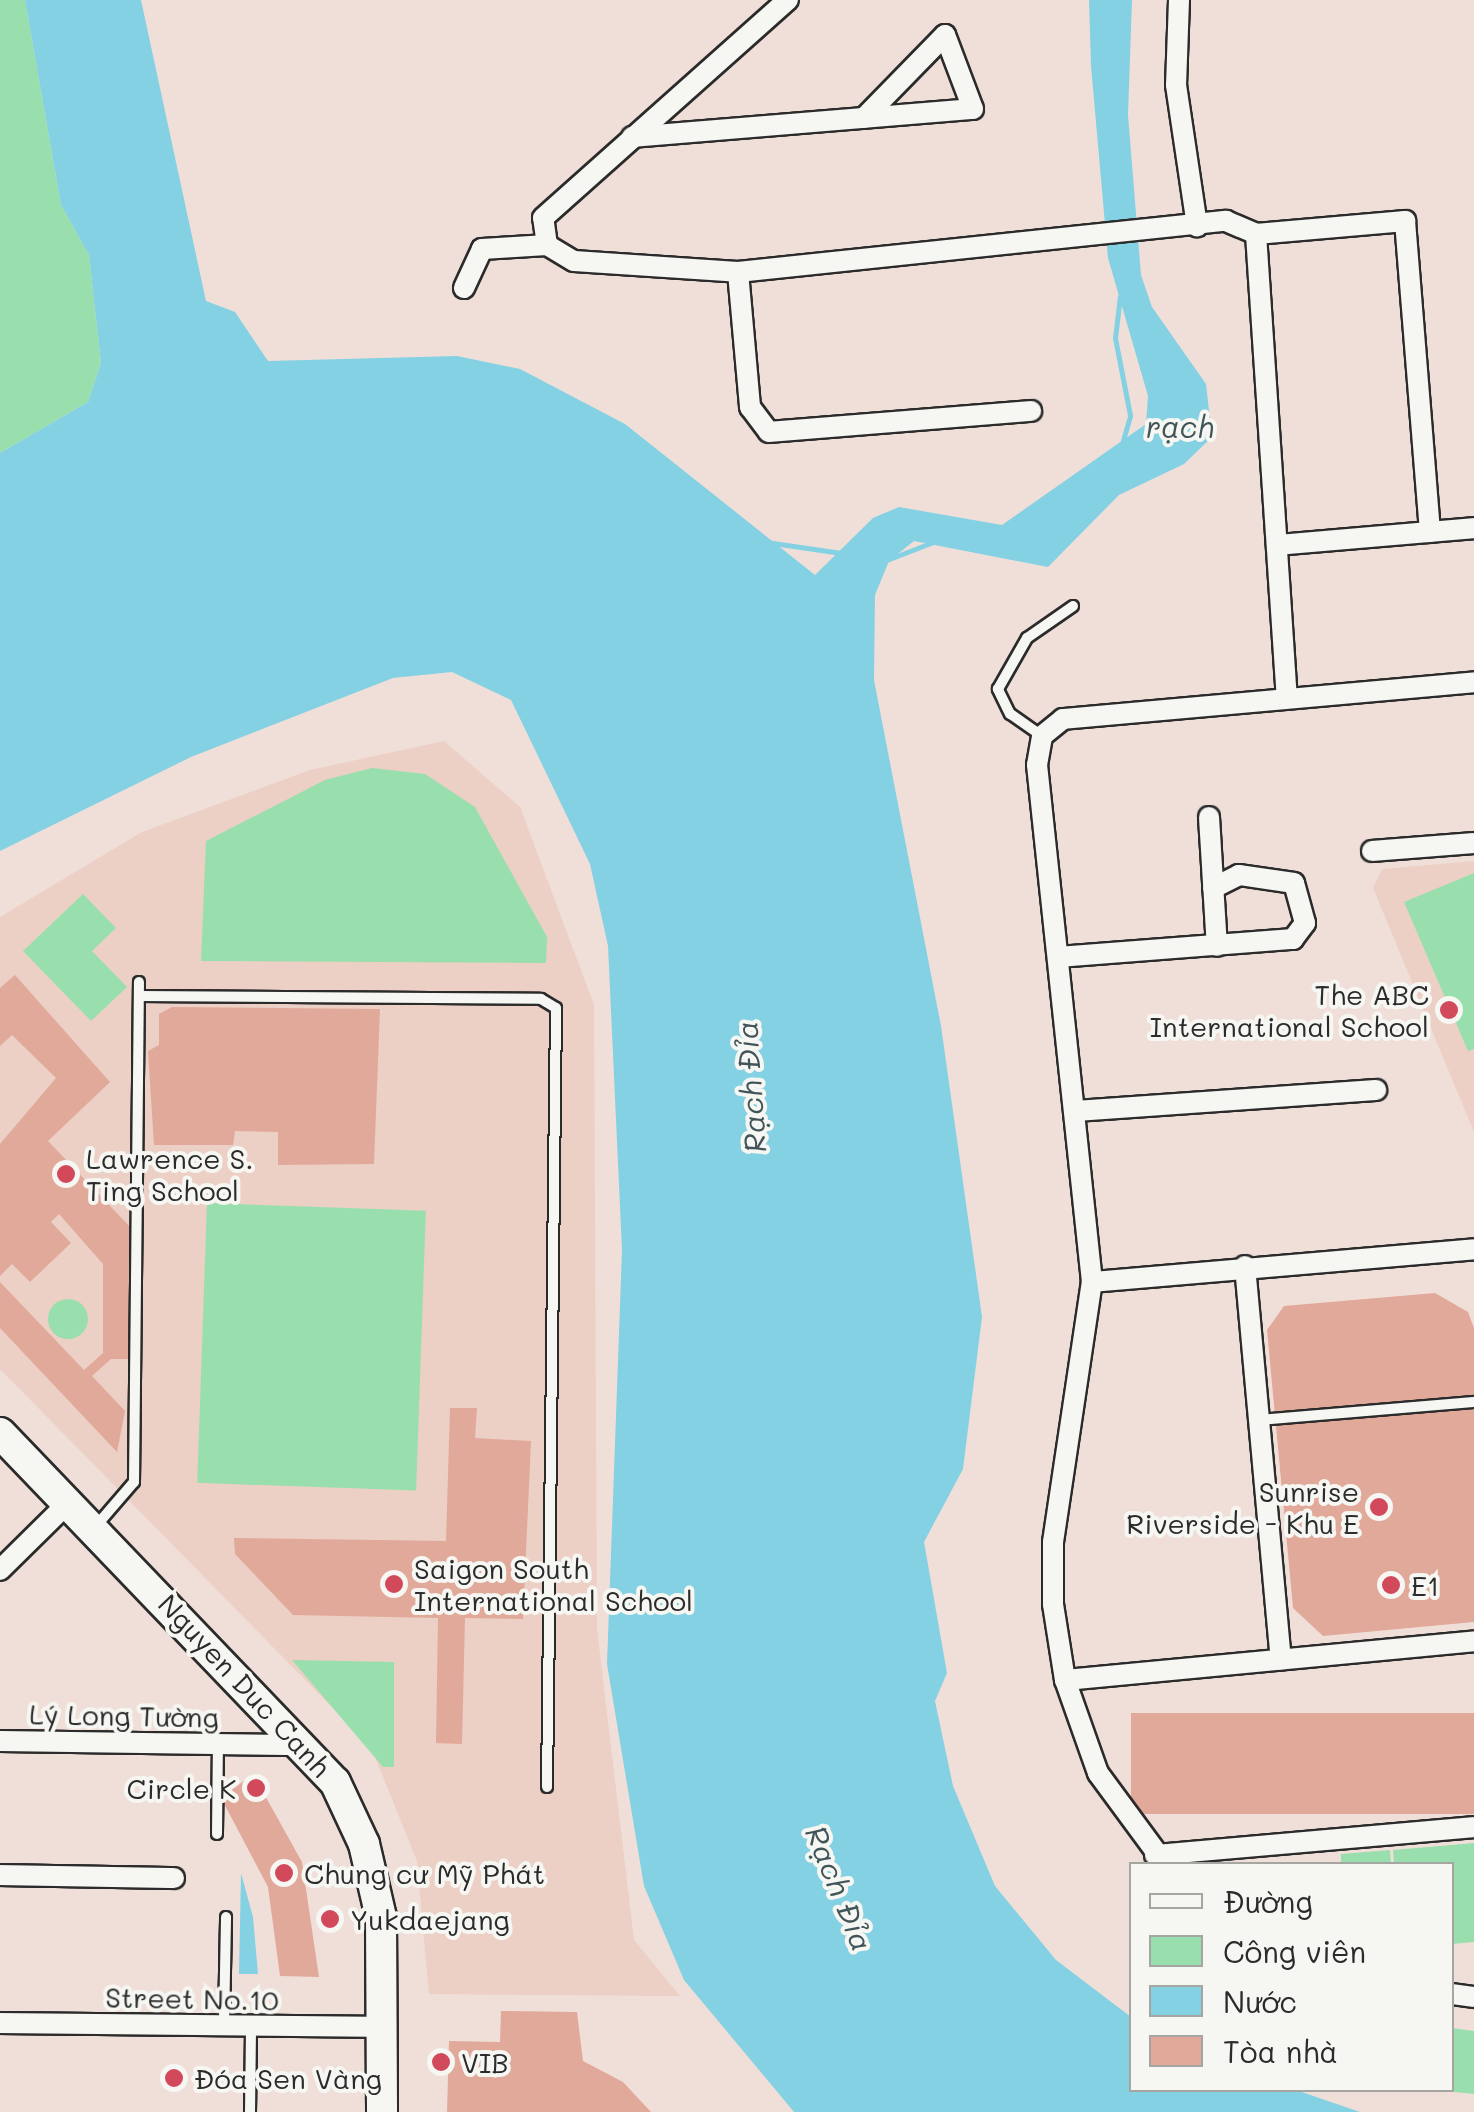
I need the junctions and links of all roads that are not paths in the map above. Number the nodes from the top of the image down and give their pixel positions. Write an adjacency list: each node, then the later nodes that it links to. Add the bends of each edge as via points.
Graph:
1 (788, 0): 4 (street)
2 (1179, 0): 5 (street, via 1176,85)
3 (864, 118): 3 (street, via 905,76 945,35 973,109); 4 (street)
4 (632, 137): 7 (street, via 543,218)
5 (1197, 226): 6 (street, via 1226,221); 8 (street, via 1048,246)
6 (1256, 234): 12 (street, via 1405,221); 13 (street)
7 (547, 246): 8 (street, via 574,261); 9 (street, via 482,249)
8 (738, 272): 10 (street, via 750,407 770,432)
9 (464, 288)
10 (1030, 412)
11 (1474, 528): 12 (street)
12 (1430, 532): 13 (street)
13 (1277, 545): 16 (street)
14 (1073, 606): 17 (lane, via 1027,638 998,688 1010,714)
15 (1474, 682): 16 (street)
16 (1287, 697): 17 (street, via 1063,720)
17 (1042, 736): 23 (street, via 1037,764)
18 (1209, 817): 21 (street)
19 (1474, 843): 20 (street)
20 (1372, 851)
21 (1213, 888): 22 (street); 22 (street, via 1239,875 1294,882 1305,923 1293,940)
22 (1217, 946): 23 (street)
23 (1058, 957): 27 (street)
24 (139, 982): 25 (lane)
25 (139, 996): 35 (lane, via 134,1482); 43 (lane, via 541,999 556,1008)
26 (1376, 1090): 27 (street)
27 (1075, 1111): 30 (street)
28 (1473, 1251): 29 (street)
29 (1245, 1266): 30 (street); 32 (street)
30 (1092, 1282): 39 (street, via 1053,1542)
31 (1474, 1402): 32 (lane)
32 (1258, 1420): 38 (street)
33 (0, 1433): 34 (main road, Nguyen Duc Canh)
34 (69, 1502): 35 (main road, Nguyen Duc Canh); 36 (street)
35 (94, 1527): 42 (main road, Nguyen Duc Canh)
36 (0, 1570)
37 (1474, 1642): 38 (street)
38 (1280, 1658): 39 (street)
39 (1065, 1680): 46 (street, via 1098,1773)
40 (0, 1740): 41 (street, Lý Long Tường)
41 (218, 1744): 42 (street, Lý Long Tường); 45 (lane)
42 (308, 1745): 53 (main road, Nguyen Duc Canh, via 346,1804 374,1881)
43 (547, 1787)
44 (1474, 1827): 46 (street)
45 (216, 1834)
46 (1160, 1860)
47 (0, 1875): 48 (street)
48 (174, 1878)
49 (226, 1918): 51 (lane)
50 (0, 2023): 51 (street, Street No.10)
51 (224, 2026): 52 (street, Street No.10)
52 (252, 2026): 53 (street, Street No.10); 54 (lane)
53 (383, 2027): 55 (main road, Nguyen Duc Canh)
54 (250, 2112)
55 (382, 2112)

